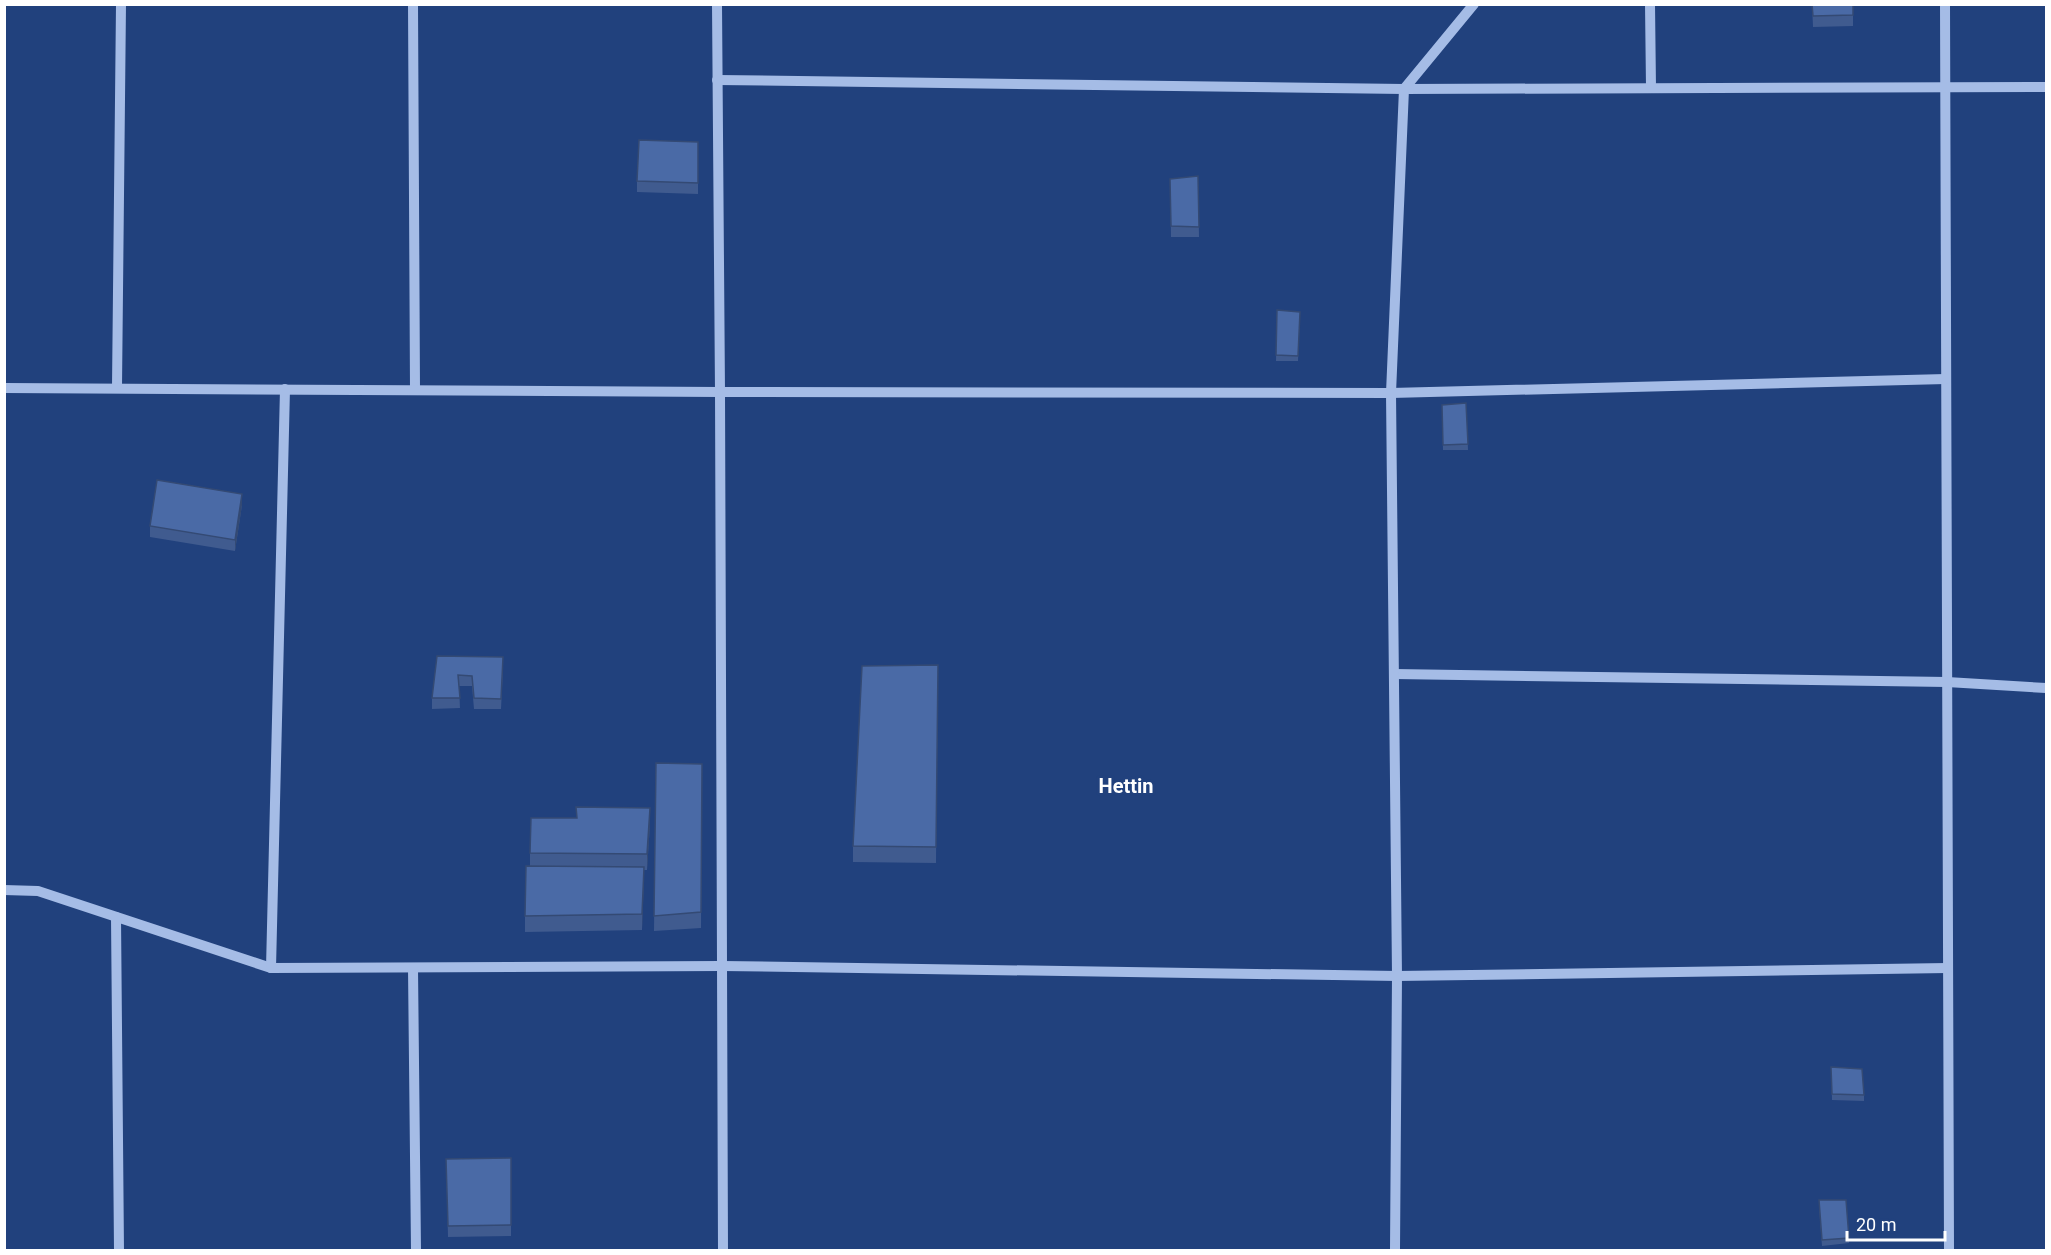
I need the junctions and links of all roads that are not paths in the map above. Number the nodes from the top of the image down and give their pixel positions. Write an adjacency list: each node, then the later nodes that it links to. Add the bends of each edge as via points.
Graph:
1 (121, 4): 13 (street)
2 (413, 4): 16 (street)
3 (717, 4): 7 (street)
4 (1474, 4): 10 (street)
5 (1650, 4): 9 (street)
6 (1945, 4): 11 (street)
7 (717, 80): 10 (street); 17 (street)
8 (2046, 87): 11 (street)
9 (1652, 88): 10 (street); 11 (street)
10 (1404, 89): 18 (street)
11 (1945, 89): 12 (street)
12 (1946, 379): 18 (street); 20 (street)
13 (117, 387): 14 (street); 15 (street)
14 (4, 388)
15 (285, 389): 16 (street); 25 (street)
16 (415, 390): 17 (street)
17 (720, 392): 18 (street); 24 (street)
18 (1391, 393): 19 (street)
19 (1394, 674): 20 (street); 28 (street)
20 (1947, 682): 21 (street); 27 (street)
21 (2046, 688)
22 (4, 890): 23 (street, via 38,891)
23 (116, 917): 25 (street); 29 (street)
24 (722, 966): 26 (street); 28 (street); 31 (street)
25 (271, 968): 26 (street)
26 (413, 968): 30 (street)
27 (1948, 968): 28 (street); 33 (street)
28 (1397, 976): 32 (street)
29 (119, 1251)
30 (416, 1251)
31 (723, 1251)
32 (1395, 1251)
33 (1949, 1251)

